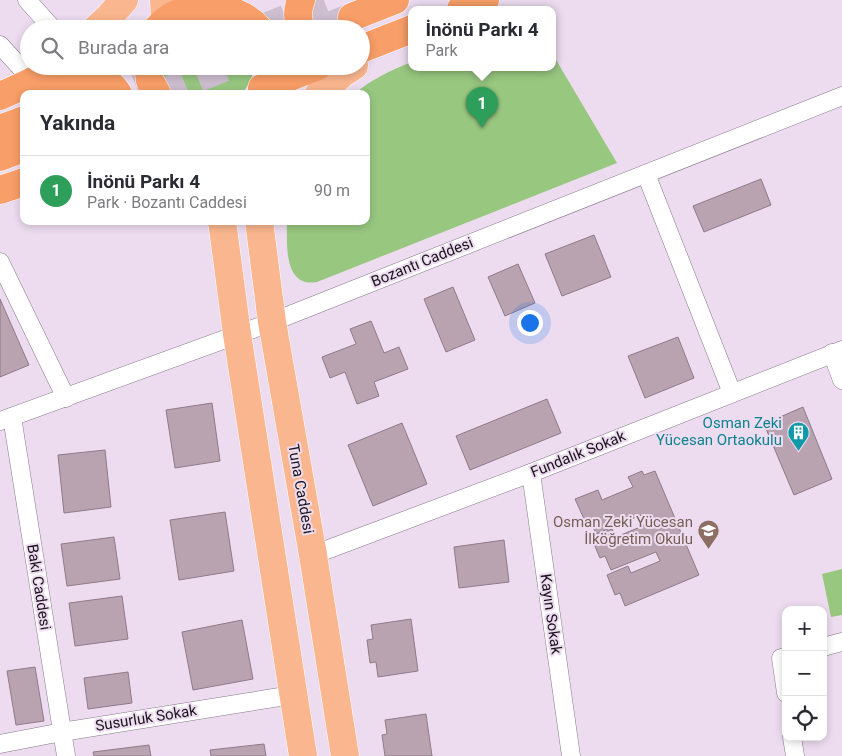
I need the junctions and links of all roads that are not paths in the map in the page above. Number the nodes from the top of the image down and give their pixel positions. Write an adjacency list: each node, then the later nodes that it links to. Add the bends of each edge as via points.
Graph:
1 (27, 0): 8 (street)
2 (124, 0): 9 (main road)
3 (301, 0): 12 (highway)
4 (395, 0): 13 (highway)
5 (485, 0): 7 (highway)
6 (233, 3): 10 (highway, via 188,4); 11 (highway)
7 (469, 6)
8 (46, 20)
9 (107, 20)
10 (159, 20)
11 (252, 20)
12 (298, 20)
13 (368, 20)
14 (370, 29): 15 (highway)
15 (408, 30)
16 (408, 31): 19 (highway)
17 (408, 31): 20 (main road)
18 (0, 45): 21 (street)
19 (370, 46)
20 (370, 56)
21 (20, 59)
22 (40, 75): 31 (highway)
23 (60, 75): 28 (highway, via 95,77)
24 (149, 75): 29 (highway)
25 (289, 75): 27 (highway)
26 (341, 75): 30 (main road)
27 (263, 83)
28 (115, 90)
29 (155, 90)
30 (324, 90)
31 (0, 96)
32 (842, 96): 37 (street, Bozantı Caddesi)
33 (20, 122): 34 (highway)
34 (0, 129)
35 (20, 150): 36 (highway)
36 (0, 158)
37 (646, 174): 43 (street, Bozantı Caddesi); 47 (street)
38 (20, 183): 39 (highway)
39 (0, 190)
40 (261, 226): 43 (main road, Tuna Caddesi)
41 (224, 234): 44 (main road)
42 (0, 262): 48 (street)
43 (272, 322): 44 (street, Bozantı Caddesi); 51 (main road, Tuna Caddesi)
44 (237, 334): 48 (street, Bozantı Caddesi); 54 (main road)
45 (837, 352): 46 (street); 47 (street, Fundalık Sokak)
46 (842, 380)
47 (732, 393): 50 (street, Fundalık Sokak)
48 (66, 398): 49 (street, Bozantı Caddesi)
49 (6, 419): 55 (street, Baki Caddesi)
50 (531, 473): 51 (street, Fundalık Sokak); 61 (street, Kayın Sokak)
51 (313, 555): 60 (main road, Tuna Caddesi)
52 (842, 642): 53 (street)
53 (827, 646)
54 (292, 695): 55 (street, Susurluk Sokak); 59 (main road)
55 (62, 732): 57 (street, Susurluk Sokak); 58 (street, Baki Caddesi)
56 (792, 741): 62 (street)
57 (0, 744)
58 (66, 756)
59 (303, 756)
60 (345, 756)
61 (571, 756)
62 (794, 756)

